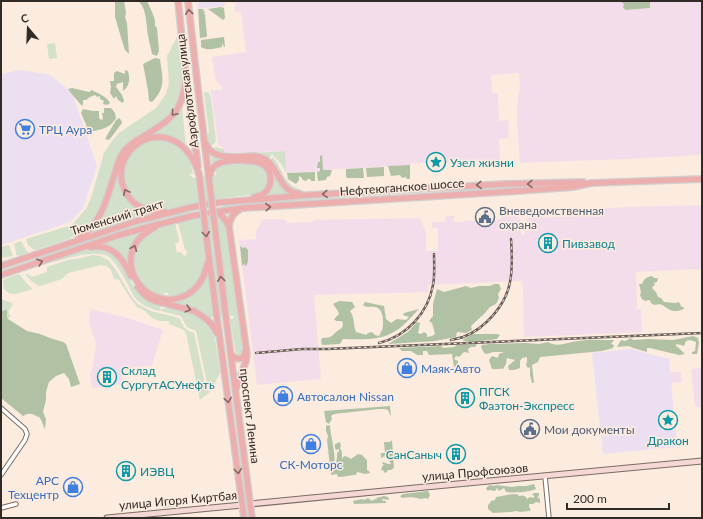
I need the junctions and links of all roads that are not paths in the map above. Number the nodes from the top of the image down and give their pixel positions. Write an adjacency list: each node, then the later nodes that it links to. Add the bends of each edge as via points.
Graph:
1 (178, 1): 3 (main road, Аэрофлотская улица)
2 (188, 1): 4 (main road, Аэрофлотская улица, one-way to 2)
3 (186, 77): 5 (main road, Аэрофлотская улица); 16 (main road, one-way to 16, via 185,91 178,110 124,151 100,217 87,233)
4 (204, 136): 6 (main road, Аэрофлотская улица); 9 (main road, via 212,153 219,156 255,156 266,159 289,191)
5 (199, 174): 12 (main road, one-way to 5, via 148,210 138,206 130,198 122,185 121,176 123,163 129,151 148,139 171,139 188,152); 18 (main road, Аэрофлотская улица, one-way to 18, bridge)
6 (209, 175): 10 (main road, via 214,166 229,161 256,161 264,165 271,178 268,189 263,194); 22 (main road, Аэрофлотская улица, one-way to 6, bridge)
7 (702, 179): 8 (main road, Нефтеюганское шоссе)
8 (591, 183): 9 (main road, Нефтеюганское шоссе, one-way to 9, via 505,184); 11 (main road, Нефтеюганское шоссе, one-way to 8, via 518,191 573,187)
9 (310, 195): 10 (main road, Нефтеюганское шоссе)
10 (243, 200): 12 (main road, Тюменский тракт, via 213,203)
11 (244, 208): 13 (main road, Нефтеюганское шоссе); 15 (main road, via 232,216)
12 (172, 212): 16 (main road, Тюменский тракт)
13 (215, 212): 14 (main road, Тюменский тракт); 15 (main road, via 220,214)
14 (171, 221): 17 (main road, Тюменский тракт); 21 (main road, one-way to 14, via 150,295 139,284 130,264 136,242 156,226)
15 (230, 227): 24 (main road)
16 (69, 244): 19 (main road, Тюменский тракт)
17 (82, 248): 20 (main road, Тюменский тракт, one-way to 17); 21 (main road, via 102,247 113,251 142,293 149,298)
18 (209, 258): 21 (main road, via 201,282 191,293 174,300); 23 (main road, проспект Ленина)
19 (1, 266)
20 (1, 275)
21 (162, 301): 23 (main road, one-way to 23, via 200,314 210,322)
22 (226, 318): 25 (main road, проспект Ленина)
23 (220, 343): 33 (main road, проспект Ленина, one-way to 33)
24 (245, 345): 25 (main road, via 245,354 241,359 234,358); 26 (main road, via 246,361)
25 (230, 352): 26 (main road, проспект Ленина)
26 (235, 391): 32 (main road, проспект Ленина)
27 (1, 408): 29 (street, via 23,426 27,434)
28 (702, 461): 30 (main road, улица Профсоюзов)
29 (1, 475)
30 (545, 476): 32 (main road, улица Профсоюзов); 38 (street)
31 (16, 504): 34 (street)
32 (250, 504): 33 (main road, улица Игоря Киртбая); 37 (main road, проспект Ленина)
33 (242, 505): 35 (main road, улица Игоря Киртбая); 36 (main road, проспект Ленина)
34 (1, 508)
35 (107, 518)
36 (244, 518)
37 (252, 518)
38 (549, 518)

